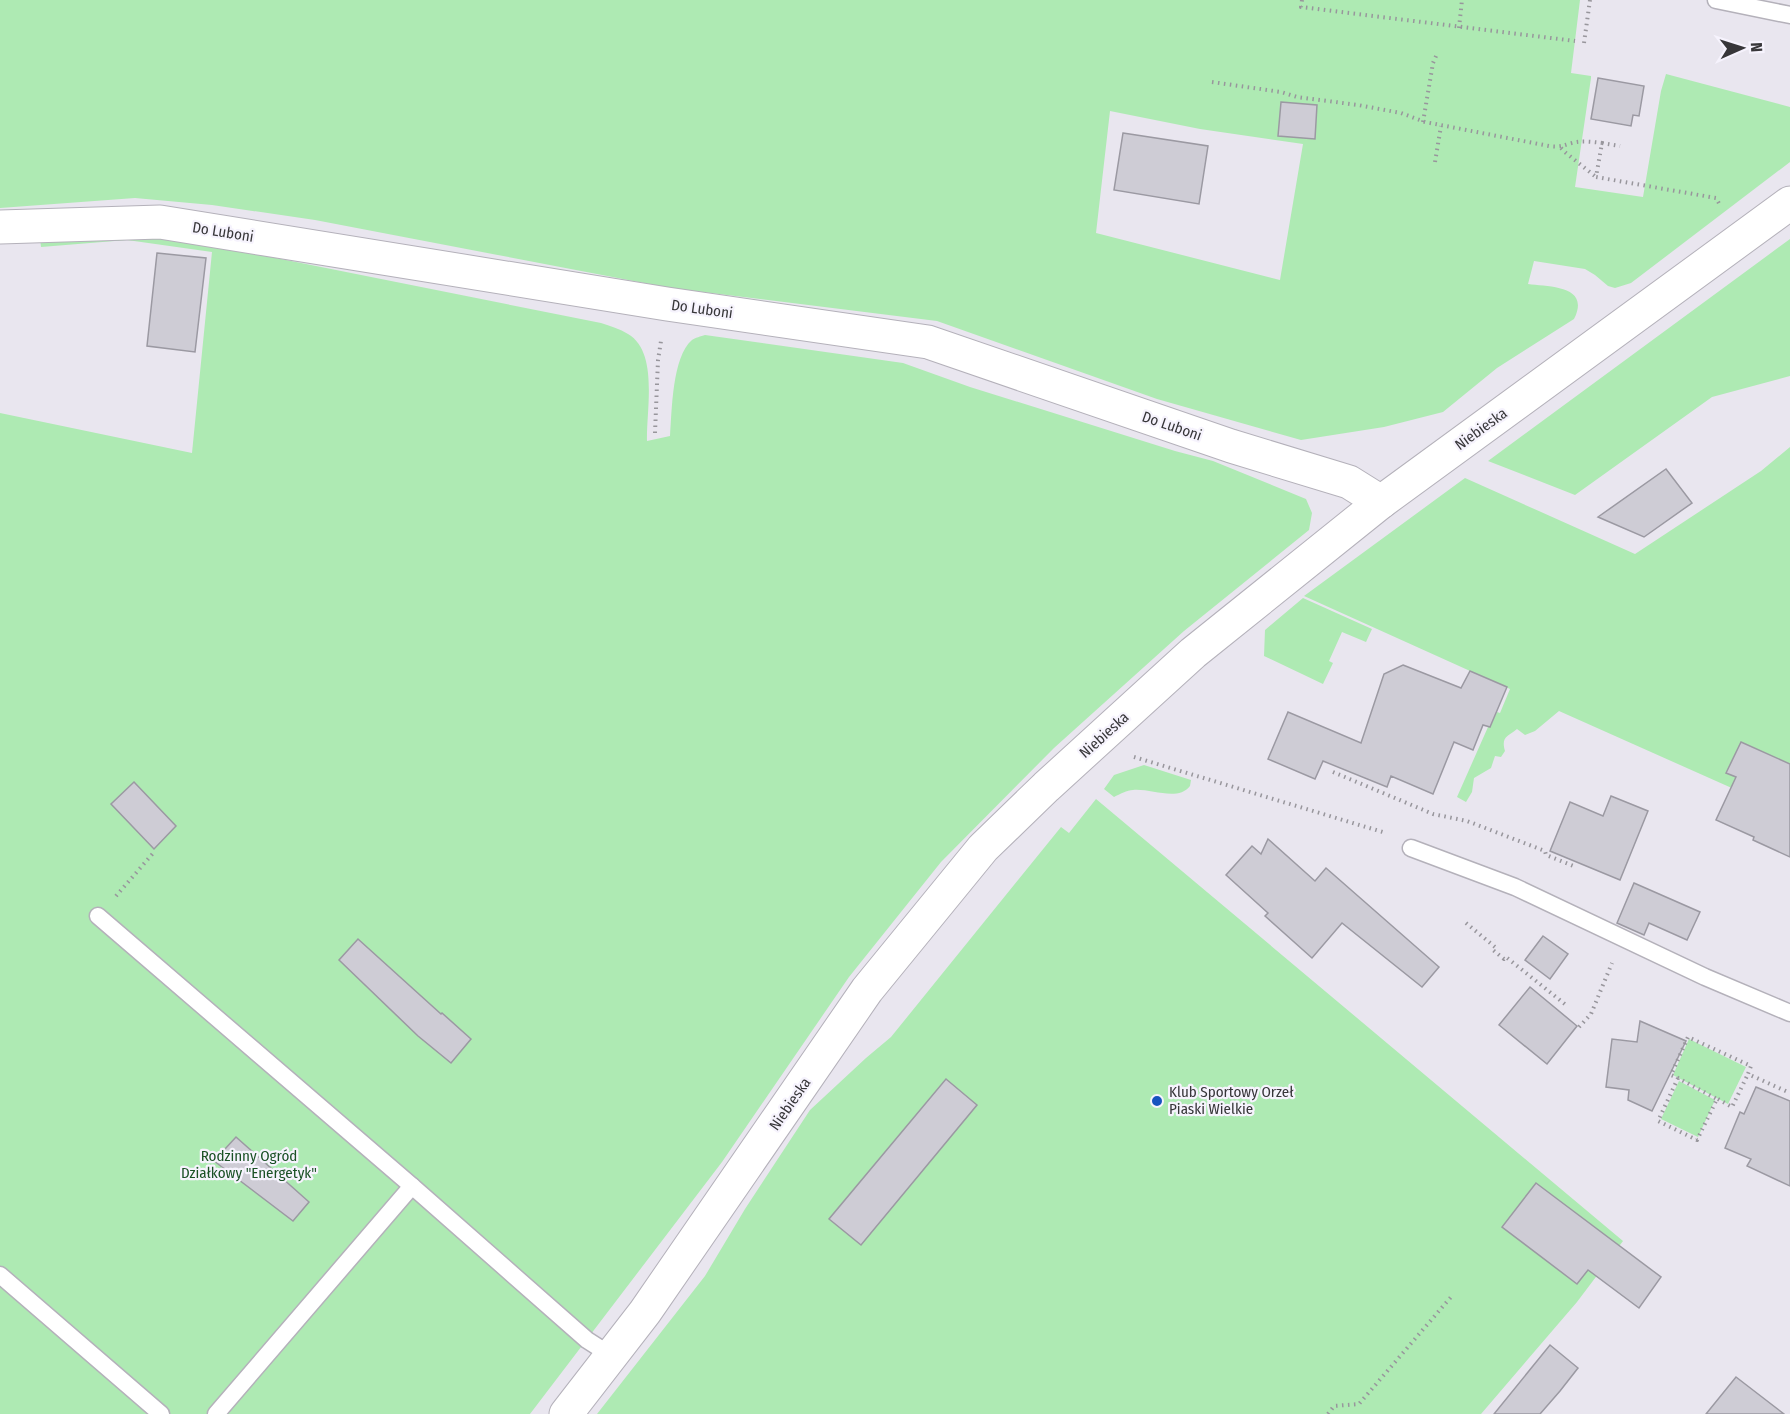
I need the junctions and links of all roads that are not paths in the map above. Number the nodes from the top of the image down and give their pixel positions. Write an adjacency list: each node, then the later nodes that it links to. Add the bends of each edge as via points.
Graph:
1 (1716, 0): 2 (lane)
2 (1790, 15)
3 (1790, 203): 5 (street, Niebieska)
4 (0, 227): 5 (street, Do Luboni, via 160,222 928,342 1231,446 1349,482)
5 (1381, 502): 11 (street, Niebieska, via 1193,653 983,848 867,990)
6 (1411, 849): 8 (lane, via 1515,887)
7 (98, 916): 9 (lane)
8 (1790, 1013)
9 (412, 1186): 11 (lane, via 587,1340); 13 (lane)
10 (0, 1275): 12 (lane)
11 (612, 1356): 14 (street, Niebieska)
12 (161, 1414)
13 (216, 1414)
14 (566, 1414)

